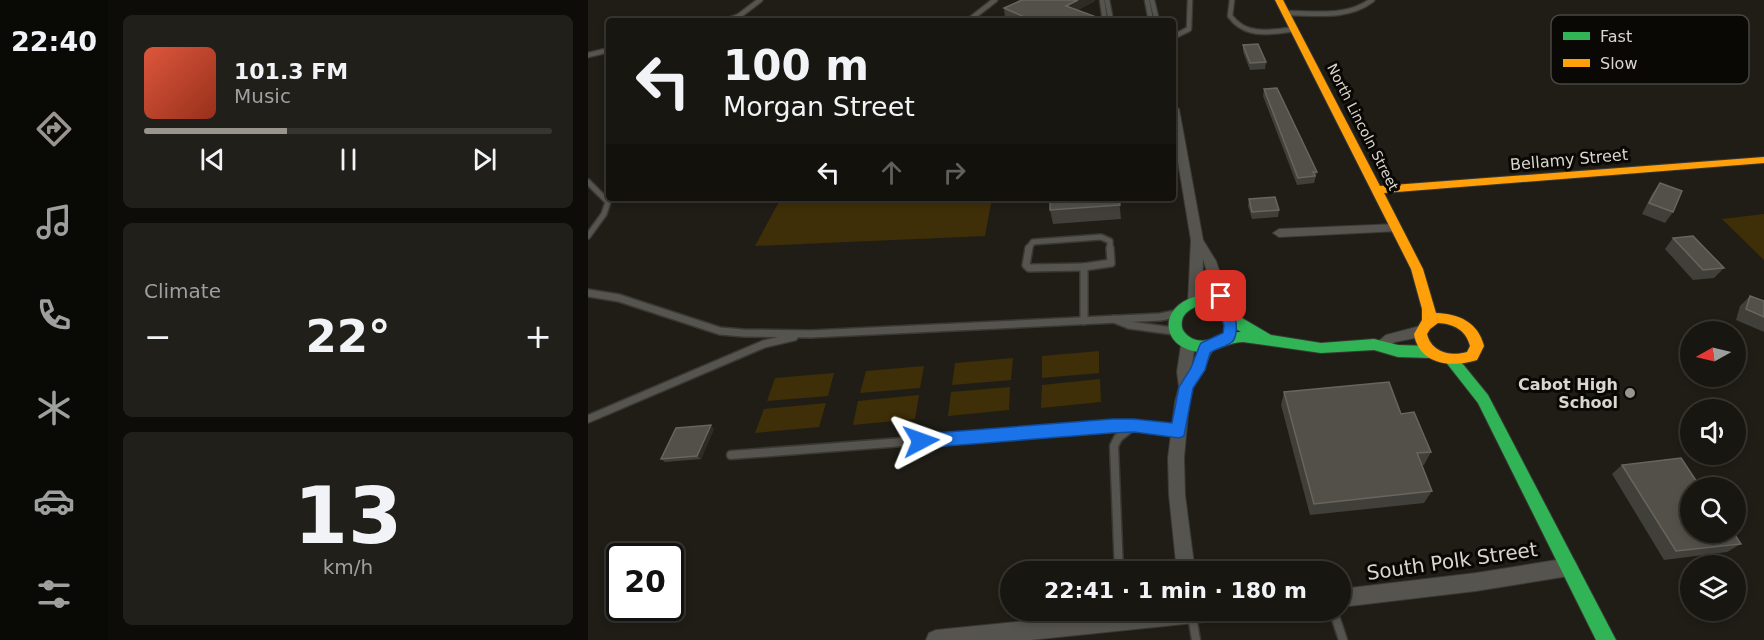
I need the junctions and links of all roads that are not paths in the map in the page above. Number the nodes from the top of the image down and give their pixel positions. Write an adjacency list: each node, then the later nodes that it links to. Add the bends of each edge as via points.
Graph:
1 (760, 0): 11 (lane)
2 (994, 0): 12 (lane)
3 (1102, 0): 13 (lane)
4 (1107, 0): 14 (lane)
5 (1147, 0): 15 (lane)
6 (1152, 0): 16 (lane)
7 (1190, 0): 18 (lane, via 1189,29)
8 (1233, 0): 17 (lane, via 1230,16 1239,28)
9 (1372, 0): 10 (lane, via 1360,9 1344,13)
10 (1283, 6): 17 (street, North Lincoln Street)
11 (733, 18)
12 (972, 18)
13 (1105, 18)
14 (1110, 18)
15 (1150, 18)
16 (1156, 18)
17 (1295, 29): 24 (street, North Lincoln Street)
18 (1176, 35)
19 (606, 51): 20 (lane)
20 (588, 55)
21 (1176, 124): 30 (street)
22 (1764, 160): 24 (street, Bellamy Street)
23 (588, 182): 25 (lane)
24 (1377, 190): 27 (street, North Lincoln Street)
25 (606, 200)
26 (607, 201): 29 (lane, via 604,214)
27 (1396, 228): 28 (street); 32 (street, North Lincoln Street)
28 (1279, 233)
29 (588, 237)
30 (1197, 240): 34 (street); 36 (street, via 1210,261)
31 (1084, 267): 31 (lane, via 1111,263 1110,241 1101,237 1029,245 1029,268); 39 (lane)
32 (1417, 269): 37 (street, North Lincoln Street); 40 (street, North Lincoln Street, via 1429,309)
33 (588, 293): 42 (lane, via 619,298 720,331)
34 (1194, 303): 35 (street); 36 (street, via 1217,307)
35 (1176, 314): 38 (lane); 41 (street)
36 (1227, 316): 43 (street, via 1231,326); 44 (street)
37 (1445, 318): 40 (street); 49 (street, via 1465,325 1475,336 1477,350)
38 (1114, 319): 39 (lane); 41 (lane)
39 (1084, 321): 42 (lane)
40 (1424, 325): 46 (street, via 1413,334 1389,338); 48 (street, via 1421,342)
41 (1174, 331): 45 (street)
42 (811, 334): 51 (lane, via 764,344)
43 (1227, 338): 44 (street); 47 (street)
44 (1267, 339): 46 (street, via 1323,348)
45 (1188, 345): 47 (street); 50 (street)
46 (1381, 345): 48 (street, via 1398,351)
47 (1206, 347): 50 (street)
48 (1430, 352): 49 (street)
49 (1459, 361): 57 (street, via 1483,399)
50 (1186, 387): 53 (street)
51 (588, 419)
52 (1134, 425): 53 (lane); 54 (lane); 55 (lane, via 1114,446)
53 (1179, 431): 56 (street, via 1177,495)
54 (731, 455)
55 (1119, 561)
56 (1185, 561)
57 (1569, 567): 58 (street, South Polk Street); 66 (street)
58 (1351, 597)
59 (1090, 621): 62 (street)
60 (1192, 621): 64 (lane)
61 (1337, 621): 65 (lane)
62 (983, 638): 63 (street)
63 (936, 640)
64 (1196, 640)
65 (1343, 640)
66 (1606, 640)

